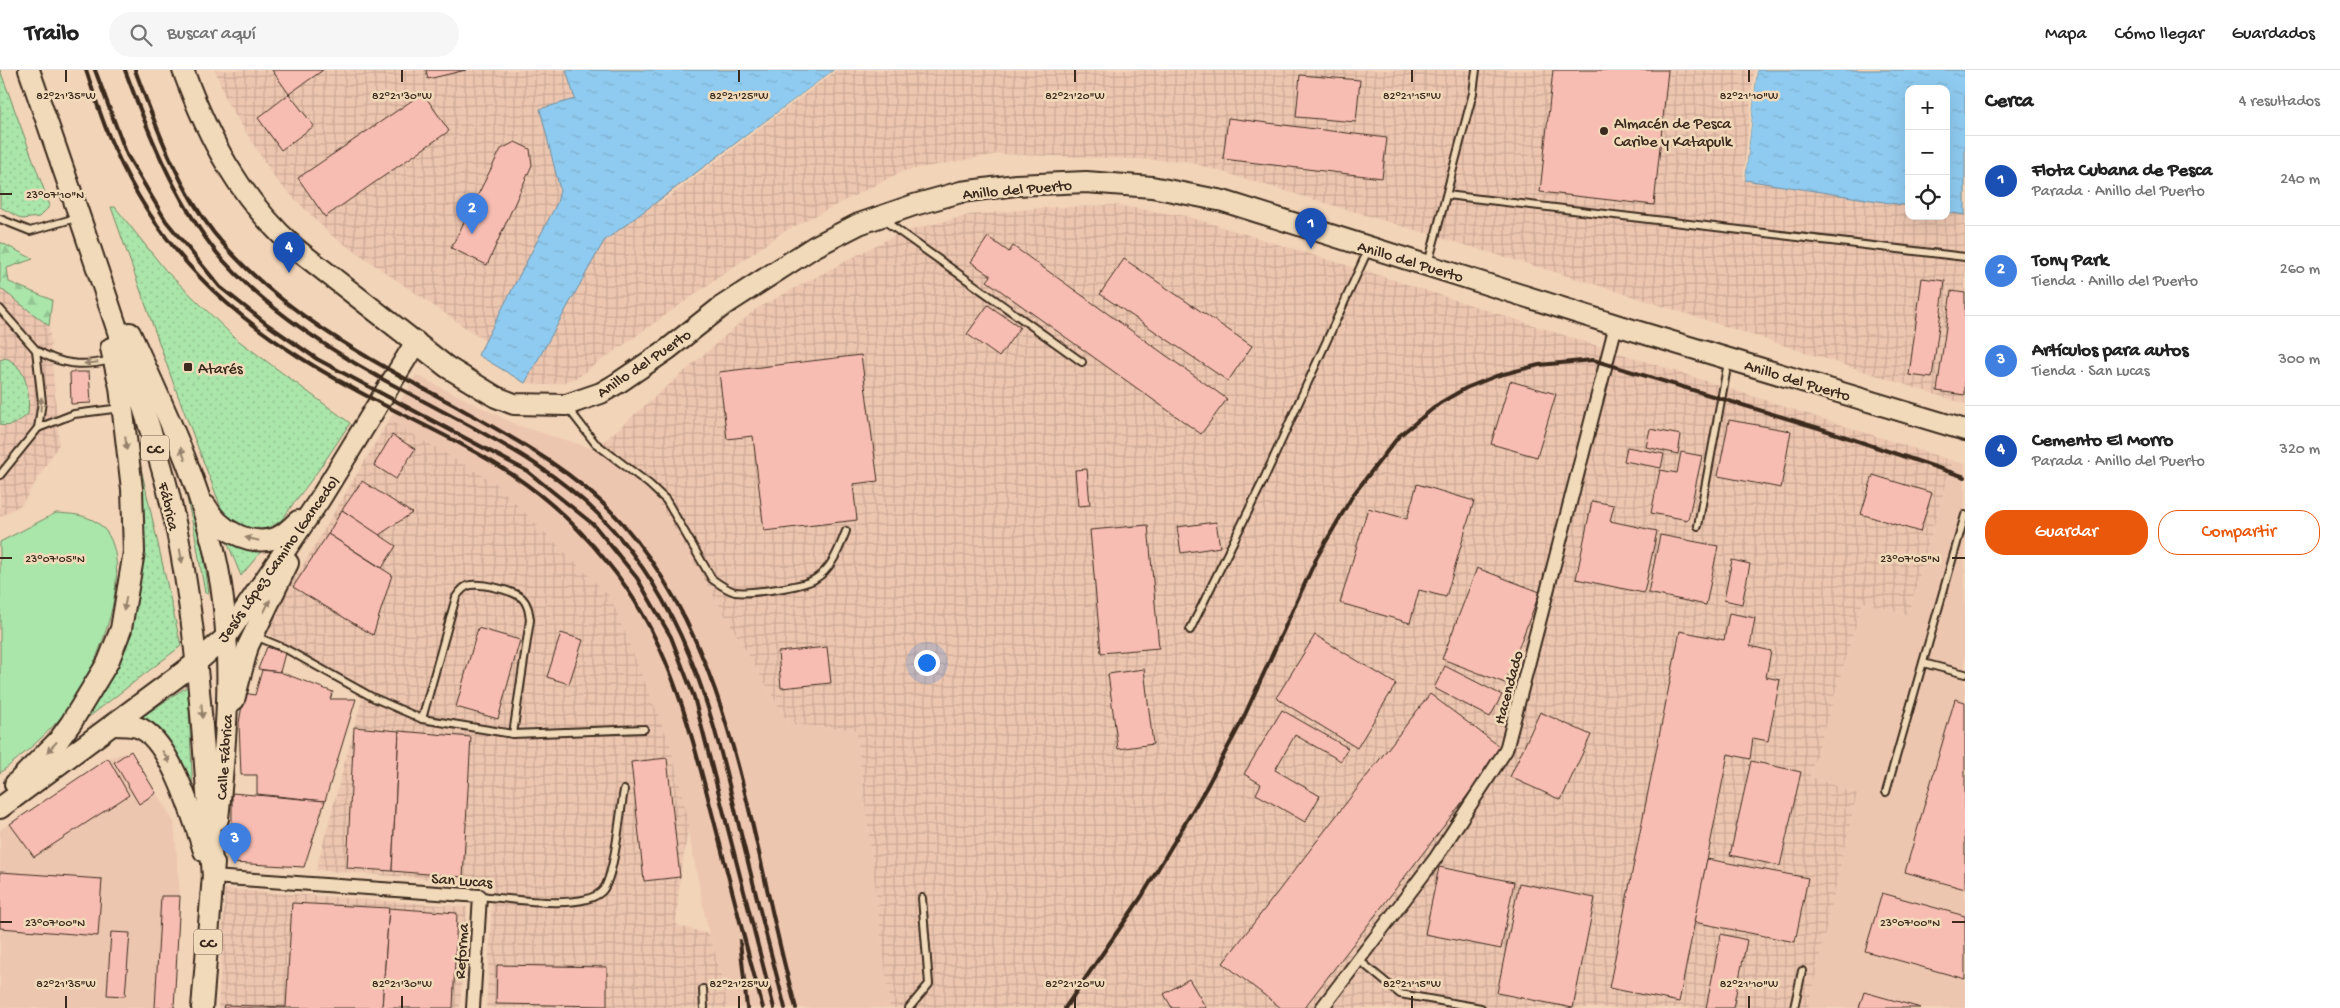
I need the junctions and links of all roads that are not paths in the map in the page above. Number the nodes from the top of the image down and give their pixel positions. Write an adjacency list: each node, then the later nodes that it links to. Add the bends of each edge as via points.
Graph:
1 (29, 70): 5 (main road)
2 (183, 70): 13 (main road, Anillo del Puerto, via 209,133 257,211 295,248)
3 (1476, 70): 4 (lane)
4 (1447, 195): 9 (lane); 10 (lane)
5 (80, 217): 7 (lane, via 30,231); 15 (main road)
6 (879, 217): 8 (main road, Anillo del Puerto, via 962,192 1016,185 1086,182 1184,192); 17 (lane); 19 (main road, Anillo del Puerto, via 814,247 728,302 618,383 595,396)
7 (0, 219)
8 (1370, 247): 10 (main road, Anillo del Puerto); 28 (lane, via 1263,481)
9 (1965, 257)
10 (1428, 265): 12 (main road, Anillo del Puerto)
11 (0, 309): 14 (lane)
12 (1616, 325): 16 (main road, Anillo del Puerto); 45 (street, Hacendado, via 1506,750 1436,859)
13 (416, 342): 19 (main road, Anillo del Puerto, via 447,367 496,397 521,404); 24 (main road, Jesús López Camino (Gancedo))
14 (36, 350): 15 (lane, one-way to 14, via 89,364 69,364 51,360); 20 (lane, one-way to 14, via 42,402)
15 (126, 355): 18 (main road); 18 (main road, Fábrica / CC)
16 (1729, 358): 21 (main road, Anillo del Puerto); 26 (lane)
17 (1082, 362)
18 (141, 403): 20 (lane, via 74,414); 23 (main road, Fábrica / CC, one-way to 18); 30 (main road, Fábrica / CC, one-way to 30, via 168,491); 40 (main road, one-way to 40, via 132,489 134,552 121,629 108,662 71,723 45,755)
19 (566, 405): 27 (lane, via 595,443 666,500 712,578 735,592 815,579 836,556)
20 (38, 428): 22 (lane)
21 (1965, 430)
22 (0, 475)
23 (196, 489): 24 (main road, one-way to 23, via 277,538 260,541 220,525); 29 (main road, Fábrica / CC, via 219,577)
24 (320, 499): 29 (main road)
25 (1965, 515): 31 (lane)
26 (1698, 526)
27 (846, 531)
28 (1190, 630)
29 (240, 631): 30 (main road, Jesús López Camino (Gancedo)); 33 (lane, via 284,648 372,698); 37 (main road, Calle Fábrica / CC); 37 (main road, via 239,678)
30 (198, 662): 34 (main road, Jesús López Camino (Gancedo)); 42 (main road, Calle Fábrica / CC, one-way to 42)
31 (1923, 663): 32 (lane); 39 (lane)
32 (1965, 674)
33 (422, 720): 36 (lane); 36 (lane, via 456,597 461,589 480,585 515,594 529,609)
34 (114, 725): 41 (main road, Jesús López Camino (Gancedo)); 42 (main road, one-way to 42, via 137,727 157,743 182,789)
35 (644, 729): 36 (lane)
36 (513, 734)
37 (226, 735): 42 (main road, Calle Fábrica / CC)
38 (624, 790): 43 (lane, San Lucas, via 609,878 602,891 587,900 566,903)
39 (1886, 792)
40 (0, 798)
41 (0, 808)
42 (213, 877): 43 (street, San Lucas); 48 (main road, Calle Fábrica / CC)
43 (480, 896): 49 (street, Reforma)
44 (922, 898): 51 (lane, via 929,984)
45 (1359, 960): 52 (street, Hacendado); 53 (lane, via 1400,994)
46 (1802, 971): 54 (lane)
47 (703, 988): 50 (lane)
48 (202, 1008)
49 (472, 1008)
50 (704, 1008)
51 (909, 1008)
52 (1322, 1008)
53 (1481, 1008)
54 (1794, 1008)

